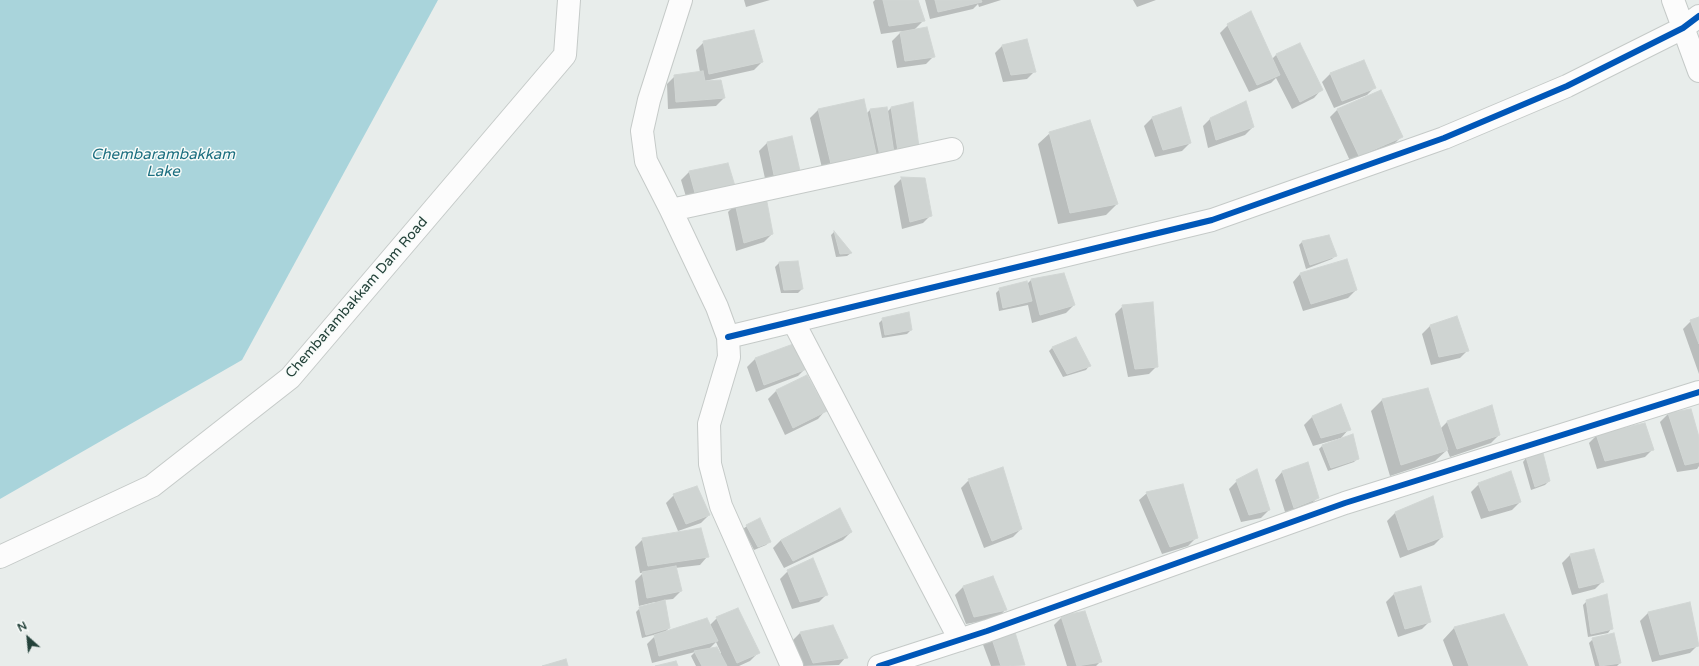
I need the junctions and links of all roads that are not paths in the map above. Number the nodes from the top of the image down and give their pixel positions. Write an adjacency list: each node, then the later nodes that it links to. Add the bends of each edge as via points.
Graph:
1 (569, 0): 11 (street, Chembarambakkam Dam Road, via 565,55 290,378 152,486)
2 (681, 0): 7 (street, via 648,100 642,131 646,161)
3 (1673, 0): 4 (street)
4 (1691, 22): 5 (street); 8 (street, via 1567,86 1444,138 1212,220)
5 (1699, 71)
6 (952, 150): 7 (street)
7 (671, 210): 9 (street, via 717,307)
8 (793, 321): 9 (street); 12 (street)
9 (728, 337): 13 (street, via 728,357 709,424 710,464 721,506)
10 (1699, 392): 12 (street, via 1345,503)
11 (0, 557)
12 (960, 640): 14 (street)
13 (792, 666)
14 (879, 666)

